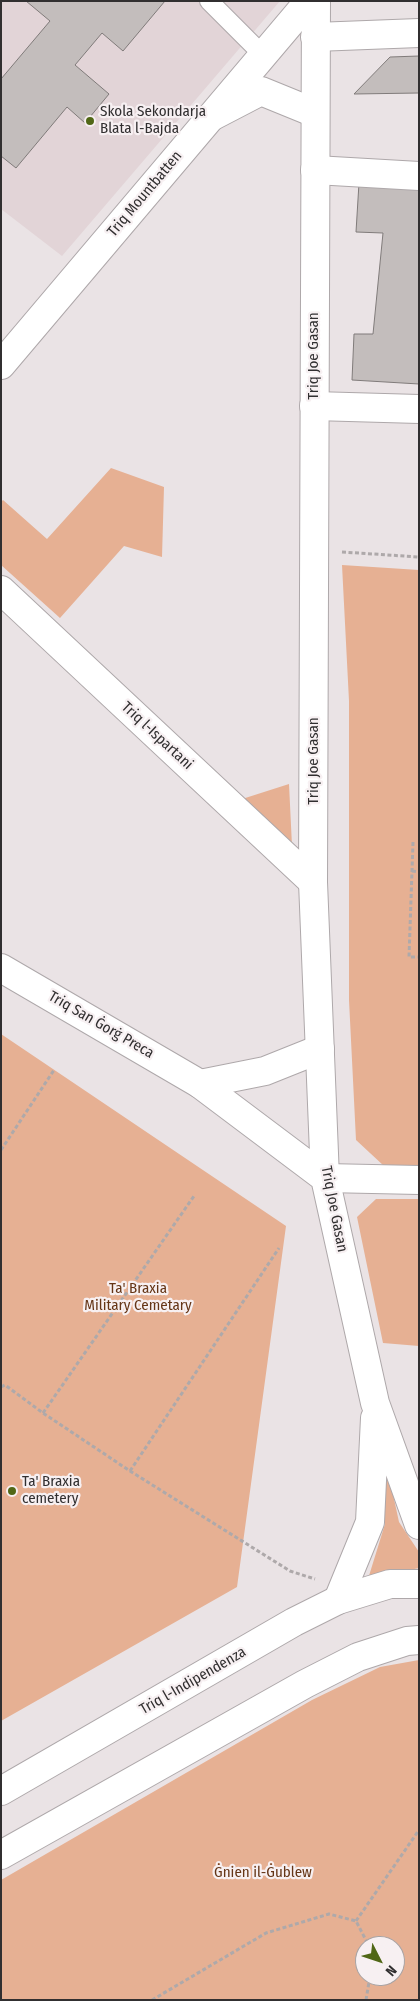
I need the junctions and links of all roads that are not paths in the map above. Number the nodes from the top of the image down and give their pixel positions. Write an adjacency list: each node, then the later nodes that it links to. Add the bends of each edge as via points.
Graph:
1 (209, 1): 6 (lane)
2 (309, 1): 6 (main road, Triq Mountbatten)
3 (316, 1): 5 (main road, Triq Joe Gasan)
4 (419, 34): 5 (main road)
5 (316, 37): 7 (main road, Triq Joe Gasan)
6 (263, 55): 8 (main road, Triq Mountbatten)
7 (315, 113): 8 (main road, via 261,91); 9 (main road, Triq Joe Gasan)
8 (211, 117): 11 (main road, Triq Mountbatten)
9 (315, 170): 10 (main road); 12 (main road, Triq Joe Gasan)
10 (419, 176)
11 (1, 365)
12 (314, 406): 13 (main road); 15 (main road, Triq Joe Gasan)
13 (419, 409)
14 (1, 590): 15 (main road, Triq l-Ispartani)
15 (313, 882): 17 (main road, Triq Joe Gasan)
16 (1, 968): 18 (main road, Triq San Ġorġ Preca)
17 (320, 1049): 18 (main road, via 265,1071); 19 (main road, Triq Joe Gasan)
18 (200, 1084): 19 (main road, Triq San Ġorġ Preca)
19 (325, 1178): 20 (main road); 21 (main road, Triq Joe Gasan)
20 (419, 1180)
21 (376, 1403): 22 (main road, Triq Joe Gasan); 24 (main road, Triq Joe Gasan, via 370,1522)
22 (419, 1525)
23 (419, 1584): 24 (main road, Triq l-Indipendenza, via 390,1584)
24 (341, 1594): 26 (main road, Triq l-Indipendenza)
25 (419, 1640): 27 (main road, via 358,1657 305,1684)
26 (1, 1791)
27 (1, 1855)

